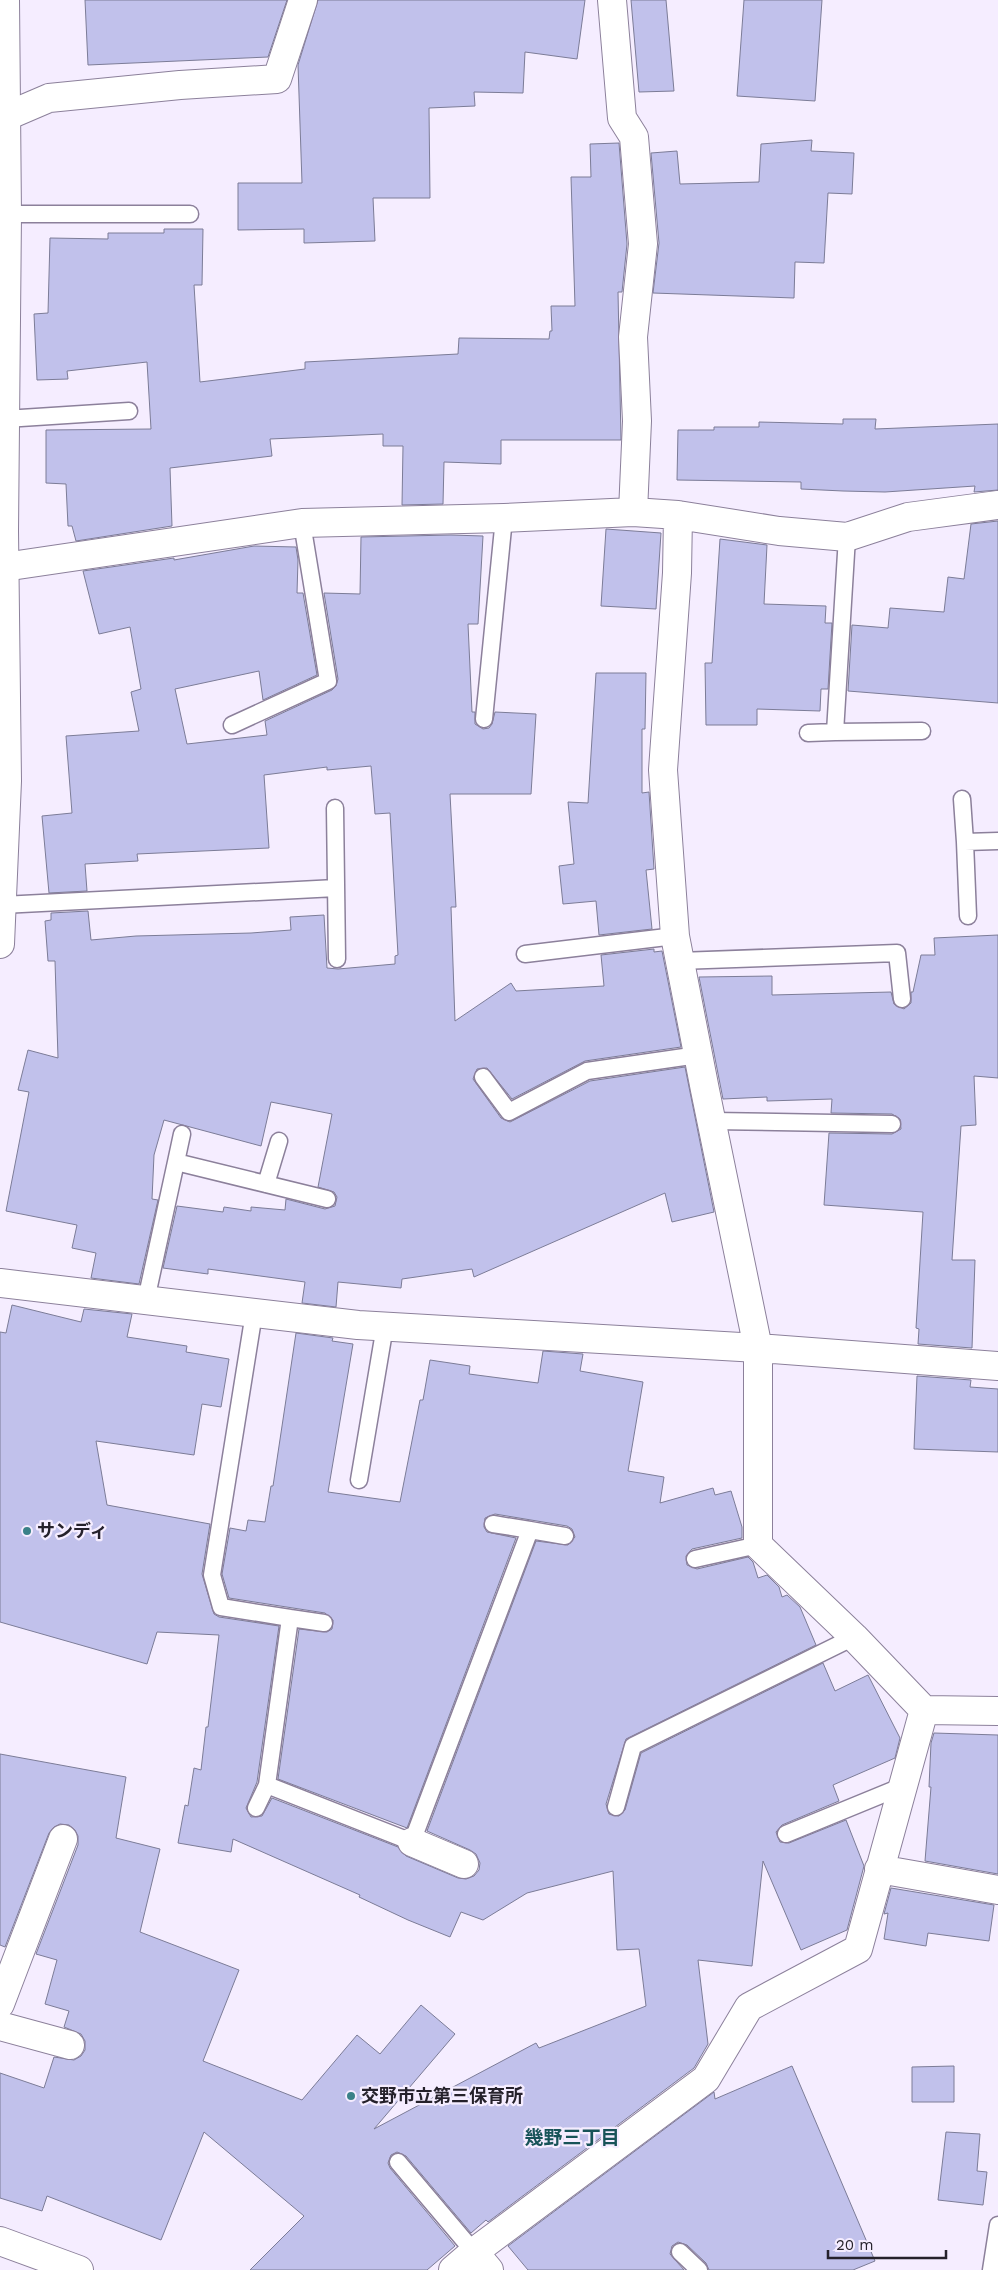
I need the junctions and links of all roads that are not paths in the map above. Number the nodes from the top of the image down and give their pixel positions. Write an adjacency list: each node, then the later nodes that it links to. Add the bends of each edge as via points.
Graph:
1 (6, 0): 4 (street)
2 (303, 0): 4 (street, via 277,79 49,98)
3 (612, 0): 10 (street, via 622,118 634,137 643,244 633,337 636,421)
4 (7, 116): 5 (street)
5 (7, 214): 6 (lane); 8 (street)
6 (190, 214)
7 (129, 411): 8 (lane)
8 (5, 419): 14 (street)
9 (998, 505): 15 (street, via 908,517)
10 (633, 512): 11 (street); 12 (street)
11 (678, 515): 15 (street, via 779,531); 30 (street, via 663,770)
12 (504, 518): 13 (street); 17 (lane)
13 (302, 523): 16 (street); 18 (lane, via 328,681)
14 (2, 531): 16 (street)
15 (847, 537): 20 (lane)
16 (4, 567): 27 (street, via 7,781)
17 (484, 719)
18 (232, 725)
19 (922, 731): 20 (lane)
20 (835, 732): 21 (lane)
21 (808, 733)
22 (962, 799): 25 (lane)
23 (335, 808): 26 (lane)
24 (998, 841): 25 (lane)
25 (966, 842): 28 (lane)
26 (336, 888): 27 (lane); 32 (lane)
27 (2, 905): 29 (street)
28 (968, 916)
29 (0, 944)
30 (677, 948): 31 (lane); 33 (lane, via 897,953); 34 (street)
31 (525, 954)
32 (337, 959)
33 (902, 999)
34 (698, 1055): 35 (lane, via 587,1070 509,1112); 36 (street)
35 (483, 1076)
36 (712, 1121): 37 (lane); 47 (street)
37 (892, 1124)
38 (182, 1134): 40 (lane)
39 (279, 1141): 41 (lane)
40 (176, 1162): 41 (lane); 44 (lane)
41 (266, 1184): 42 (lane)
42 (328, 1199)
43 (0, 1283): 44 (street)
44 (146, 1300): 45 (street)
45 (254, 1312): 46 (street); 55 (lane, via 212,1575 220,1607)
46 (385, 1326): 47 (street); 49 (lane)
47 (758, 1348): 48 (street); 53 (street)
48 (998, 1366)
49 (359, 1480)
50 (493, 1524): 51 (lane)
51 (530, 1530): 52 (lane); 66 (lane)
52 (564, 1536)
53 (758, 1545): 54 (lane); 57 (street)
54 (695, 1559)
55 (290, 1618): 56 (lane); 60 (lane)
56 (324, 1623)
57 (854, 1637): 58 (street); 62 (lane, via 633,1746)
58 (924, 1710): 59 (street); 61 (street)
59 (998, 1711)
60 (267, 1784): 63 (lane); 66 (lane)
61 (903, 1786): 64 (lane); 68 (street)
62 (616, 1807)
63 (256, 1808)
64 (786, 1834)
65 (63, 1839): 70 (street)
66 (412, 1842): 67 (street)
67 (464, 1864)
68 (879, 1869): 69 (street); 77 (street, via 858,1949 749,2007 706,2079)
69 (998, 1890)
70 (0, 2004)
71 (0, 2026): 72 (street)
72 (70, 2045)
73 (398, 2162): 77 (lane)
74 (998, 2225): 81 (lane)
75 (0, 2241): 78 (street)
76 (680, 2252): 80 (lane)
77 (482, 2261): 79 (street)
78 (79, 2270)
79 (453, 2270)
80 (699, 2270)
81 (991, 2270)

